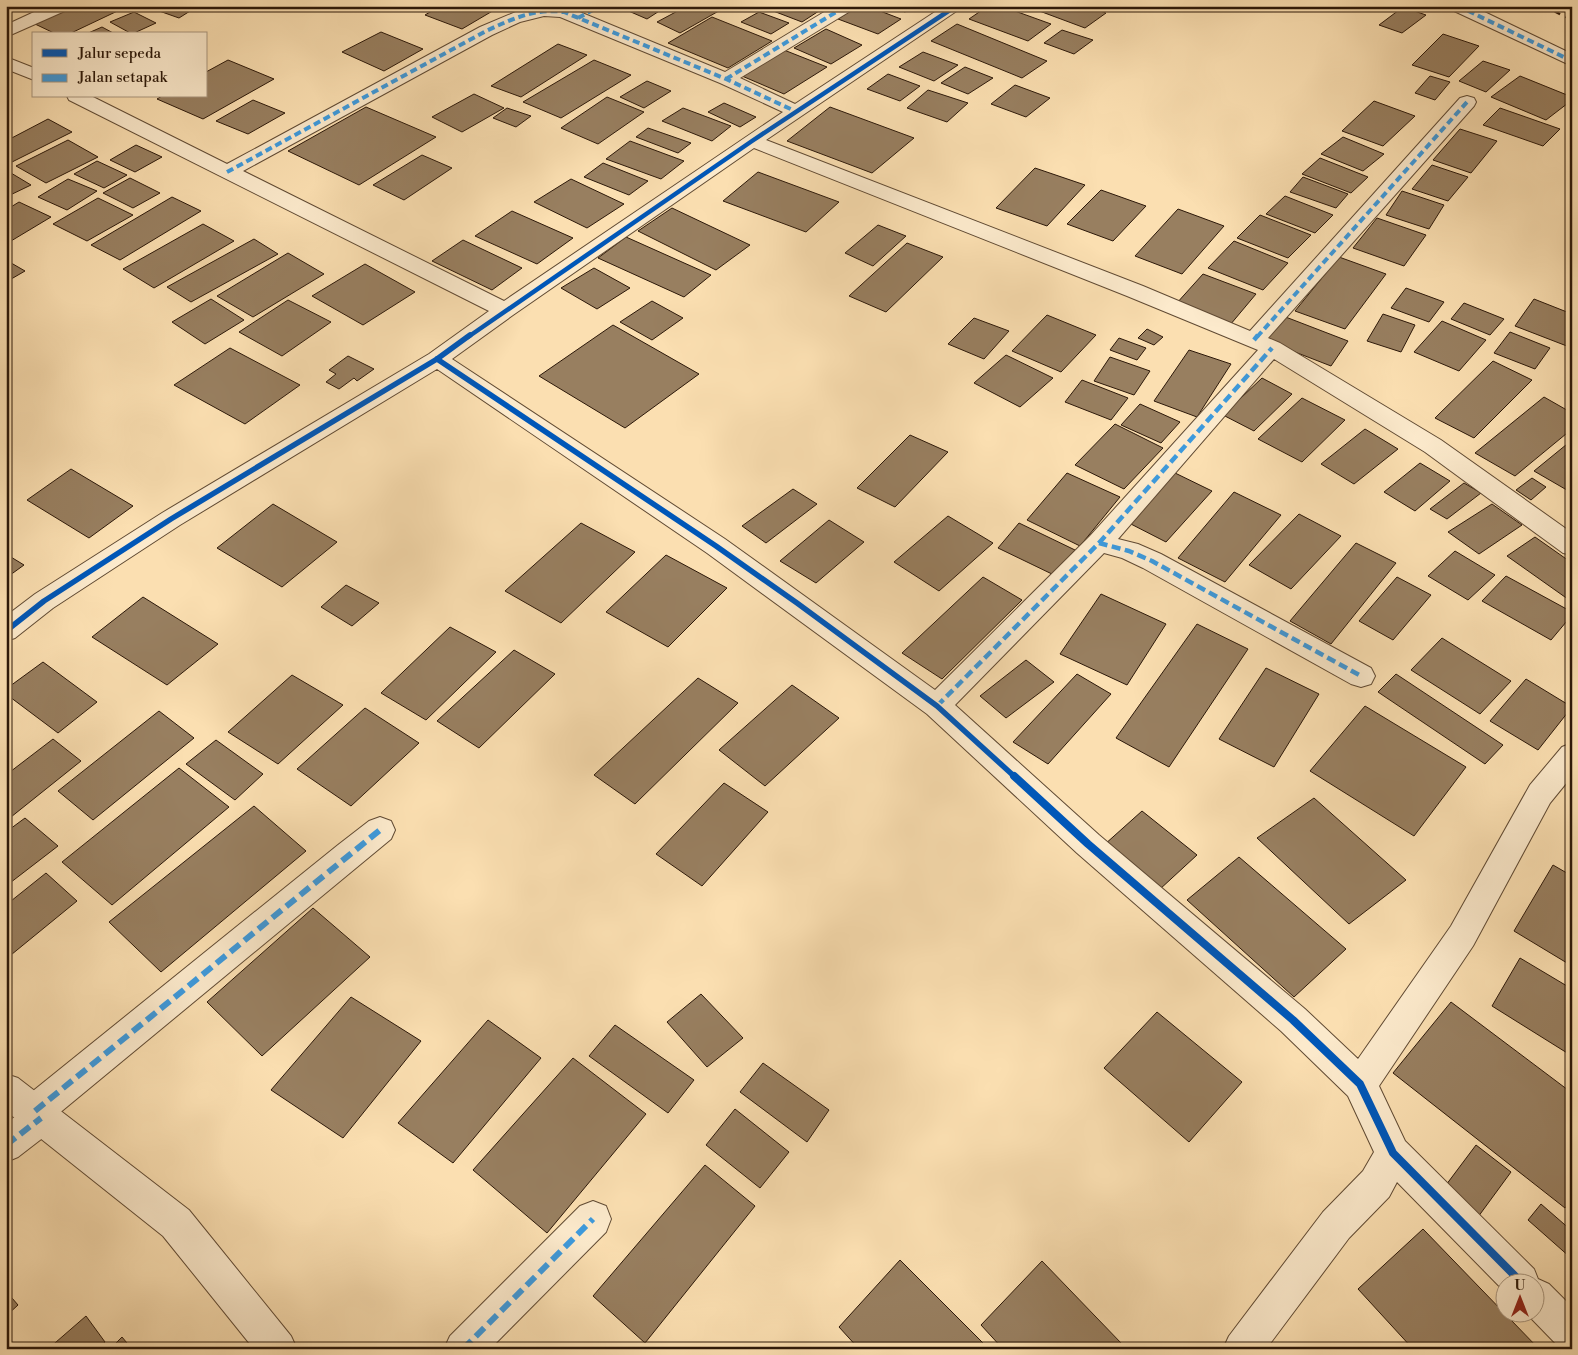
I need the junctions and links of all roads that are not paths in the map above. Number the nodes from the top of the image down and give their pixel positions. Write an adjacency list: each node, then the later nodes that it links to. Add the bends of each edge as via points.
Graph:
1 (61, 6): 7 (street)
2 (600, 6): 6 (street)
3 (846, 6): 11 (street)
4 (956, 6): 14 (street)
5 (1458, 6): 8 (street)
6 (578, 18): 11 (street); 16 (street, via 552,9 536,11 486,31)
7 (6, 32)
8 (1572, 61)
9 (6, 62): 10 (street)
10 (32, 74)
11 (726, 79): 14 (street)
12 (80, 98): 16 (street)
13 (1467, 102): 18 (street)
14 (797, 112): 15 (street)
15 (752, 141): 17 (street); 18 (street)
16 (227, 172): 17 (street)
17 (505, 310): 19 (street)
18 (1263, 344): 20 (street); 21 (street, via 1433,446)
19 (437, 359): 22 (street, via 171,519 44,601); 24 (street, via 732,558)
20 (1099, 543): 23 (street, via 1152,561); 24 (street)
21 (1572, 546)
22 (6, 631)
23 (1361, 676)
24 (937, 706): 27 (street, via 1088,844 1293,1020)
25 (1572, 755): 27 (street, via 1540,794 1462,936)
26 (380, 830): 29 (street)
27 (1360, 1084): 31 (street)
28 (6, 1090): 29 (street)
29 (38, 1115): 30 (street); 36 (street, via 176,1223)
30 (6, 1145)
31 (1393, 1154): 33 (street); 38 (street, via 1376,1184 1336,1225)
32 (593, 1219): 37 (street)
33 (1511, 1272)
34 (1546, 1307): 35 (street)
35 (1572, 1334)
36 (278, 1349)
37 (463, 1349)
38 (1242, 1349)

